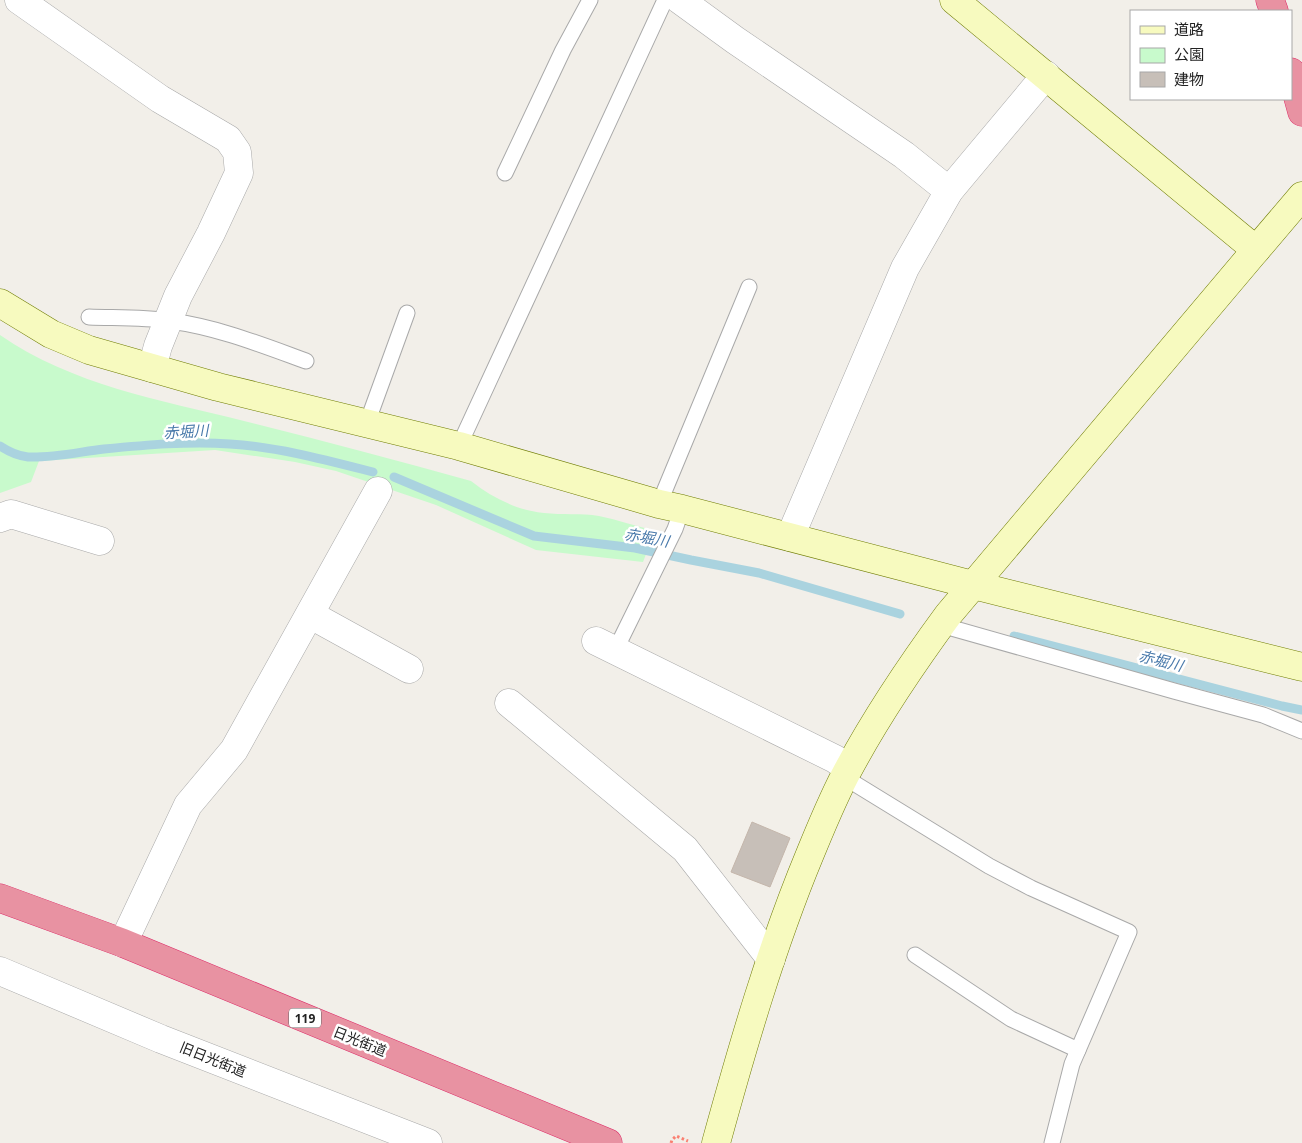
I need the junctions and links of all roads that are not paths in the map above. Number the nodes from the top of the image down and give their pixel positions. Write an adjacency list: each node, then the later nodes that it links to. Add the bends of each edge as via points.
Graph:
1 (19, 0): 17 (street, via 160,99 228,139 237,152 239,173)
2 (590, 0): 9 (lane)
3 (665, 0): 21 (lane)
4 (680, 0): 10 (street, via 904,155)
5 (954, 0): 6 (street)
6 (1046, 75): 10 (street); 12 (street)
7 (1292, 76): 8 (highway)
8 (1302, 112)
9 (505, 173)
10 (948, 191): 25 (street, via 905,268)
11 (1302, 196): 12 (street)
12 (1256, 250): 27 (street)
13 (749, 287): 23 (lane)
14 (0, 303): 19 (street, via 74,344)
15 (407, 313): 20 (lane)
16 (89, 317): 17 (lane)
17 (168, 320): 18 (lane, via 248,340); 19 (street)
18 (306, 361)
19 (152, 368): 20 (street)
20 (367, 423): 21 (street)
21 (459, 446): 23 (street)
22 (378, 491): 28 (street)
23 (670, 506): 25 (street); 30 (lane, via 675,529)
24 (0, 518): 26 (street, via 11,514)
25 (790, 537): 27 (street)
26 (100, 541)
27 (974, 586): 29 (street); 31 (street)
28 (311, 615): 32 (street); 37 (street, via 234,750 188,805)
29 (941, 625): 34 (lane, via 1263,714); 35 (street, via 902,679)
30 (605, 646): 35 (street, via 834,759)
31 (1302, 667)
32 (408, 669)
33 (509, 703): 39 (street, via 685,849)
34 (1302, 731)
35 (846, 773): 39 (street, via 788,905); 41 (lane, via 988,866 1129,932)
36 (0, 898): 37 (highway, 日光街道 / 119)
37 (123, 943): 43 (highway, 日光街道 / 119)
38 (914, 954): 41 (lane, via 1012,1019)
39 (770, 959): 44 (street)
40 (0, 971): 42 (street, 旧日光街道, via 161,1039)
41 (1078, 1050): 45 (lane)
42 (428, 1143)
43 (608, 1143)
44 (716, 1143)
45 (1052, 1143)

